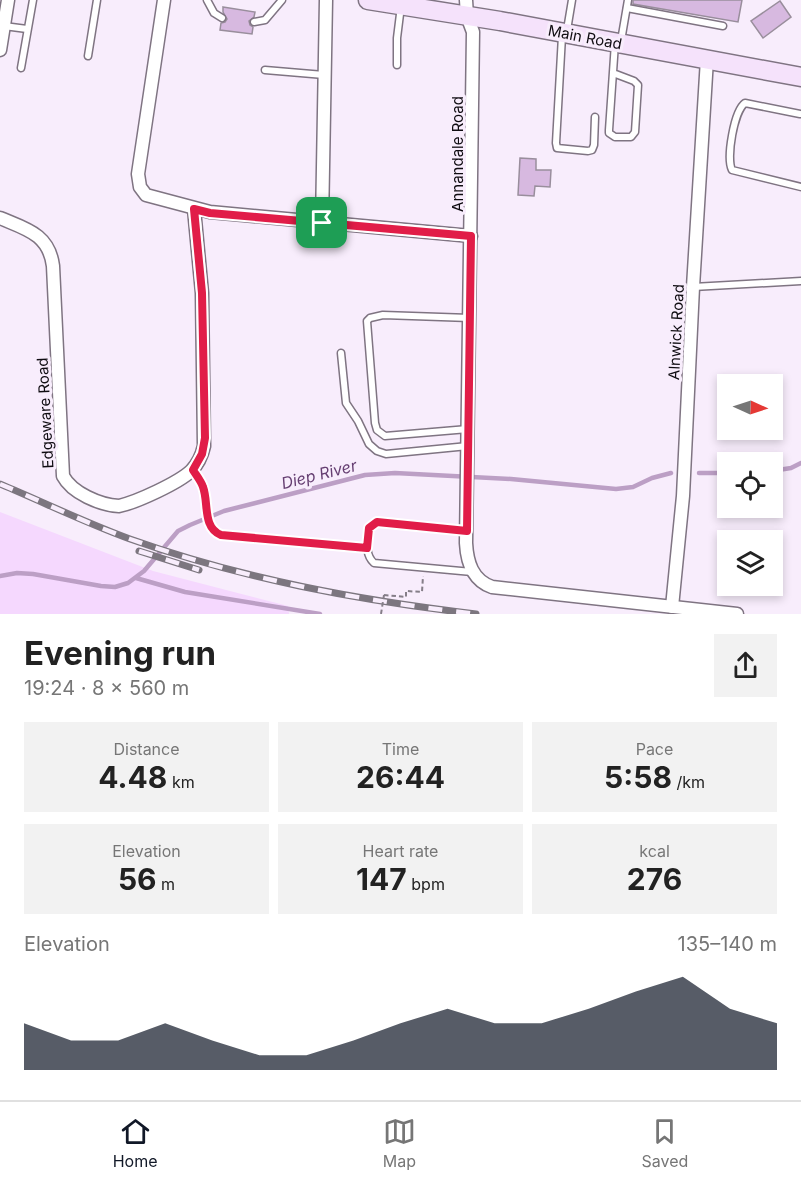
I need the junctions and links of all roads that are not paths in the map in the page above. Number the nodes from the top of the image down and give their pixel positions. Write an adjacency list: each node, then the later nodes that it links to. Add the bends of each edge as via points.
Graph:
1 (8, 0): 16 (street)
2 (33, 0): 18 (lane)
3 (97, 0): 22 (lane)
4 (164, 0): 33 (street, via 138,181 147,195)
5 (207, 0): 14 (lane)
6 (282, 0): 15 (lane, via 265,20)
7 (326, 0): 28 (street)
8 (368, 0): 11 (main road, Main Road)
9 (572, 0): 19 (lane)
10 (628, 0): 13 (lane)
11 (401, 6): 12 (main road, Main Road); 24 (lane)
12 (467, 8): 19 (main road, Main Road); 36 (street, Annandale Road, via 473,32)
13 (627, 8): 17 (lane); 20 (lane)
14 (222, 18)
15 (254, 22)
16 (2, 26): 18 (lane); 21 (street)
17 (723, 26)
18 (27, 29): 25 (lane)
19 (564, 33): 20 (main road, Main Road); 31 (lane, via 557,148 592,150)
20 (618, 43): 23 (main road, Main Road); 27 (lane)
21 (0, 50)
22 (88, 56)
23 (707, 59): 29 (main road, Main Road); 38 (street, Alnwick Road)
24 (397, 65)
25 (21, 68)
26 (265, 70): 28 (lane)
27 (613, 74): 27 (lane, via 609,133 612,137 631,137 635,132 638,86)
28 (324, 75): 35 (street)
29 (801, 78)
30 (800, 114): 32 (lane, via 745,103 738,112 728,158 732,170)
31 (596, 117)
32 (801, 187)
33 (194, 209): 34 (street, Edgeware Road, via 202,293 202,454 193,470 180,479 119,506 80,492 65,480 50,252 37,235); 35 (street)
34 (0, 218)
35 (322, 223): 36 (street)
36 (471, 236): 39 (street, Annandale Road)
37 (801, 281): 38 (lane)
38 (693, 287): 45 (street, Alnwick Road, via 683,496)
39 (470, 318): 41 (street, Annandale Road); 41 (lane, via 383,315 367,321 375,423 380,433 385,436)
40 (340, 353): 42 (lane, via 346,403 365,438 377,451 386,454)
41 (468, 429): 42 (street, Annandale Road)
42 (468, 446): 43 (street, Annandale Road)
43 (467, 531): 44 (street, Annandale Road, via 467,555); 44 (lane, via 377,522 369,528 368,558 374,563)
44 (475, 575): 45 (street, via 492,587)
45 (672, 607): 46 (street)
46 (737, 614)

